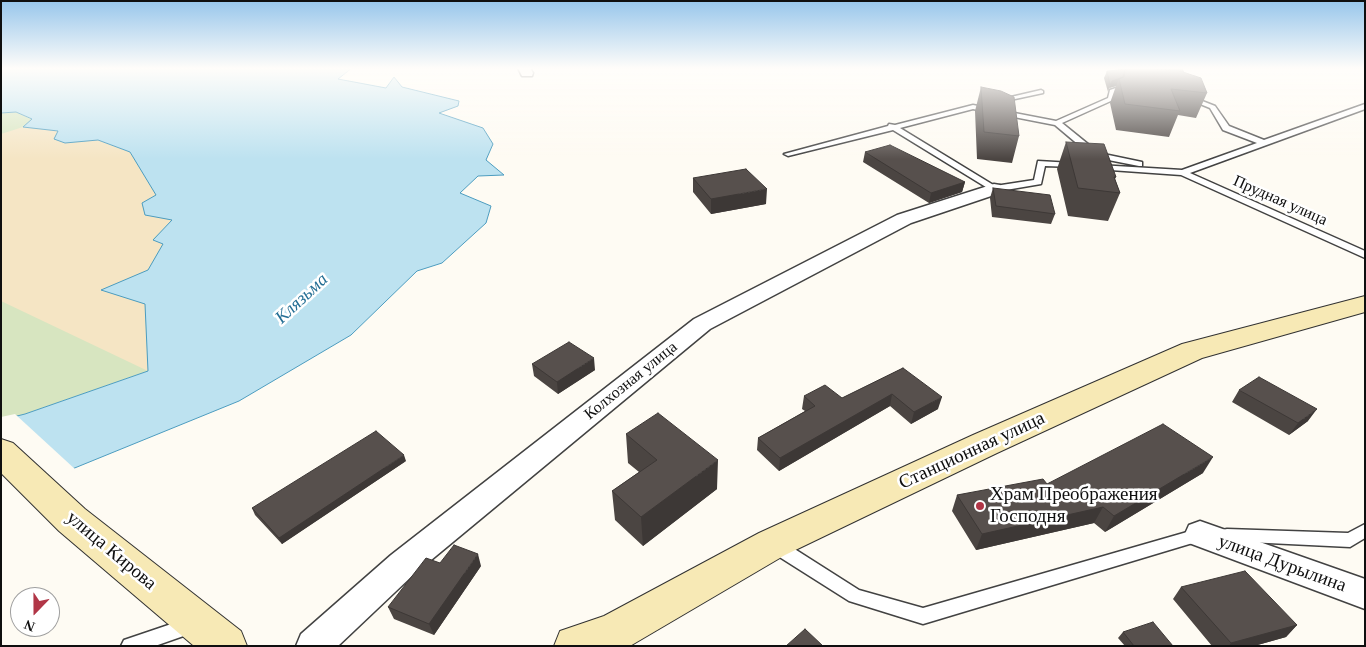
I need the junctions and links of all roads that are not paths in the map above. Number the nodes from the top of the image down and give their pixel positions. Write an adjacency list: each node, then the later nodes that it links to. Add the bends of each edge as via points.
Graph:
1 (1012, 98): 5 (lane)
2 (1110, 98): 6 (lane)
3 (1192, 98): 8 (lane, via 1213,106 1226,128)
4 (1365, 106): 8 (lane, Прудная улица)
5 (973, 107): 6 (lane); 7 (lane)
6 (1057, 123): 10 (lane, via 1096,155)
7 (892, 126): 9 (lane); 11 (lane)
8 (1264, 143): 10 (lane, Прудная улица)
9 (788, 154)
10 (1183, 173): 11 (lane, Прудная улица, via 1041,163 1038,182); 12 (lane, Прудная улица)
11 (994, 189): 22 (street, Колхозная улица, via 904,219 702,324 402,565)
12 (1365, 255)
13 (1365, 304): 17 (main road, Станционная улица, via 1192,351)
14 (1, 452): 19 (main road, улица Кирова, via 72,520)
15 (1365, 530): 16 (lane, via 1350,540)
16 (1200, 534): 17 (lane, via 923,616 855,596); 18 (street, улица Дурылина)
17 (772, 544): 20 (main road, Станционная улица)
18 (1365, 594)
19 (212, 634): 21 (lane)
20 (608, 639): 23 (main road, Станционная улица)
21 (130, 646)
22 (313, 646)
23 (575, 646)

